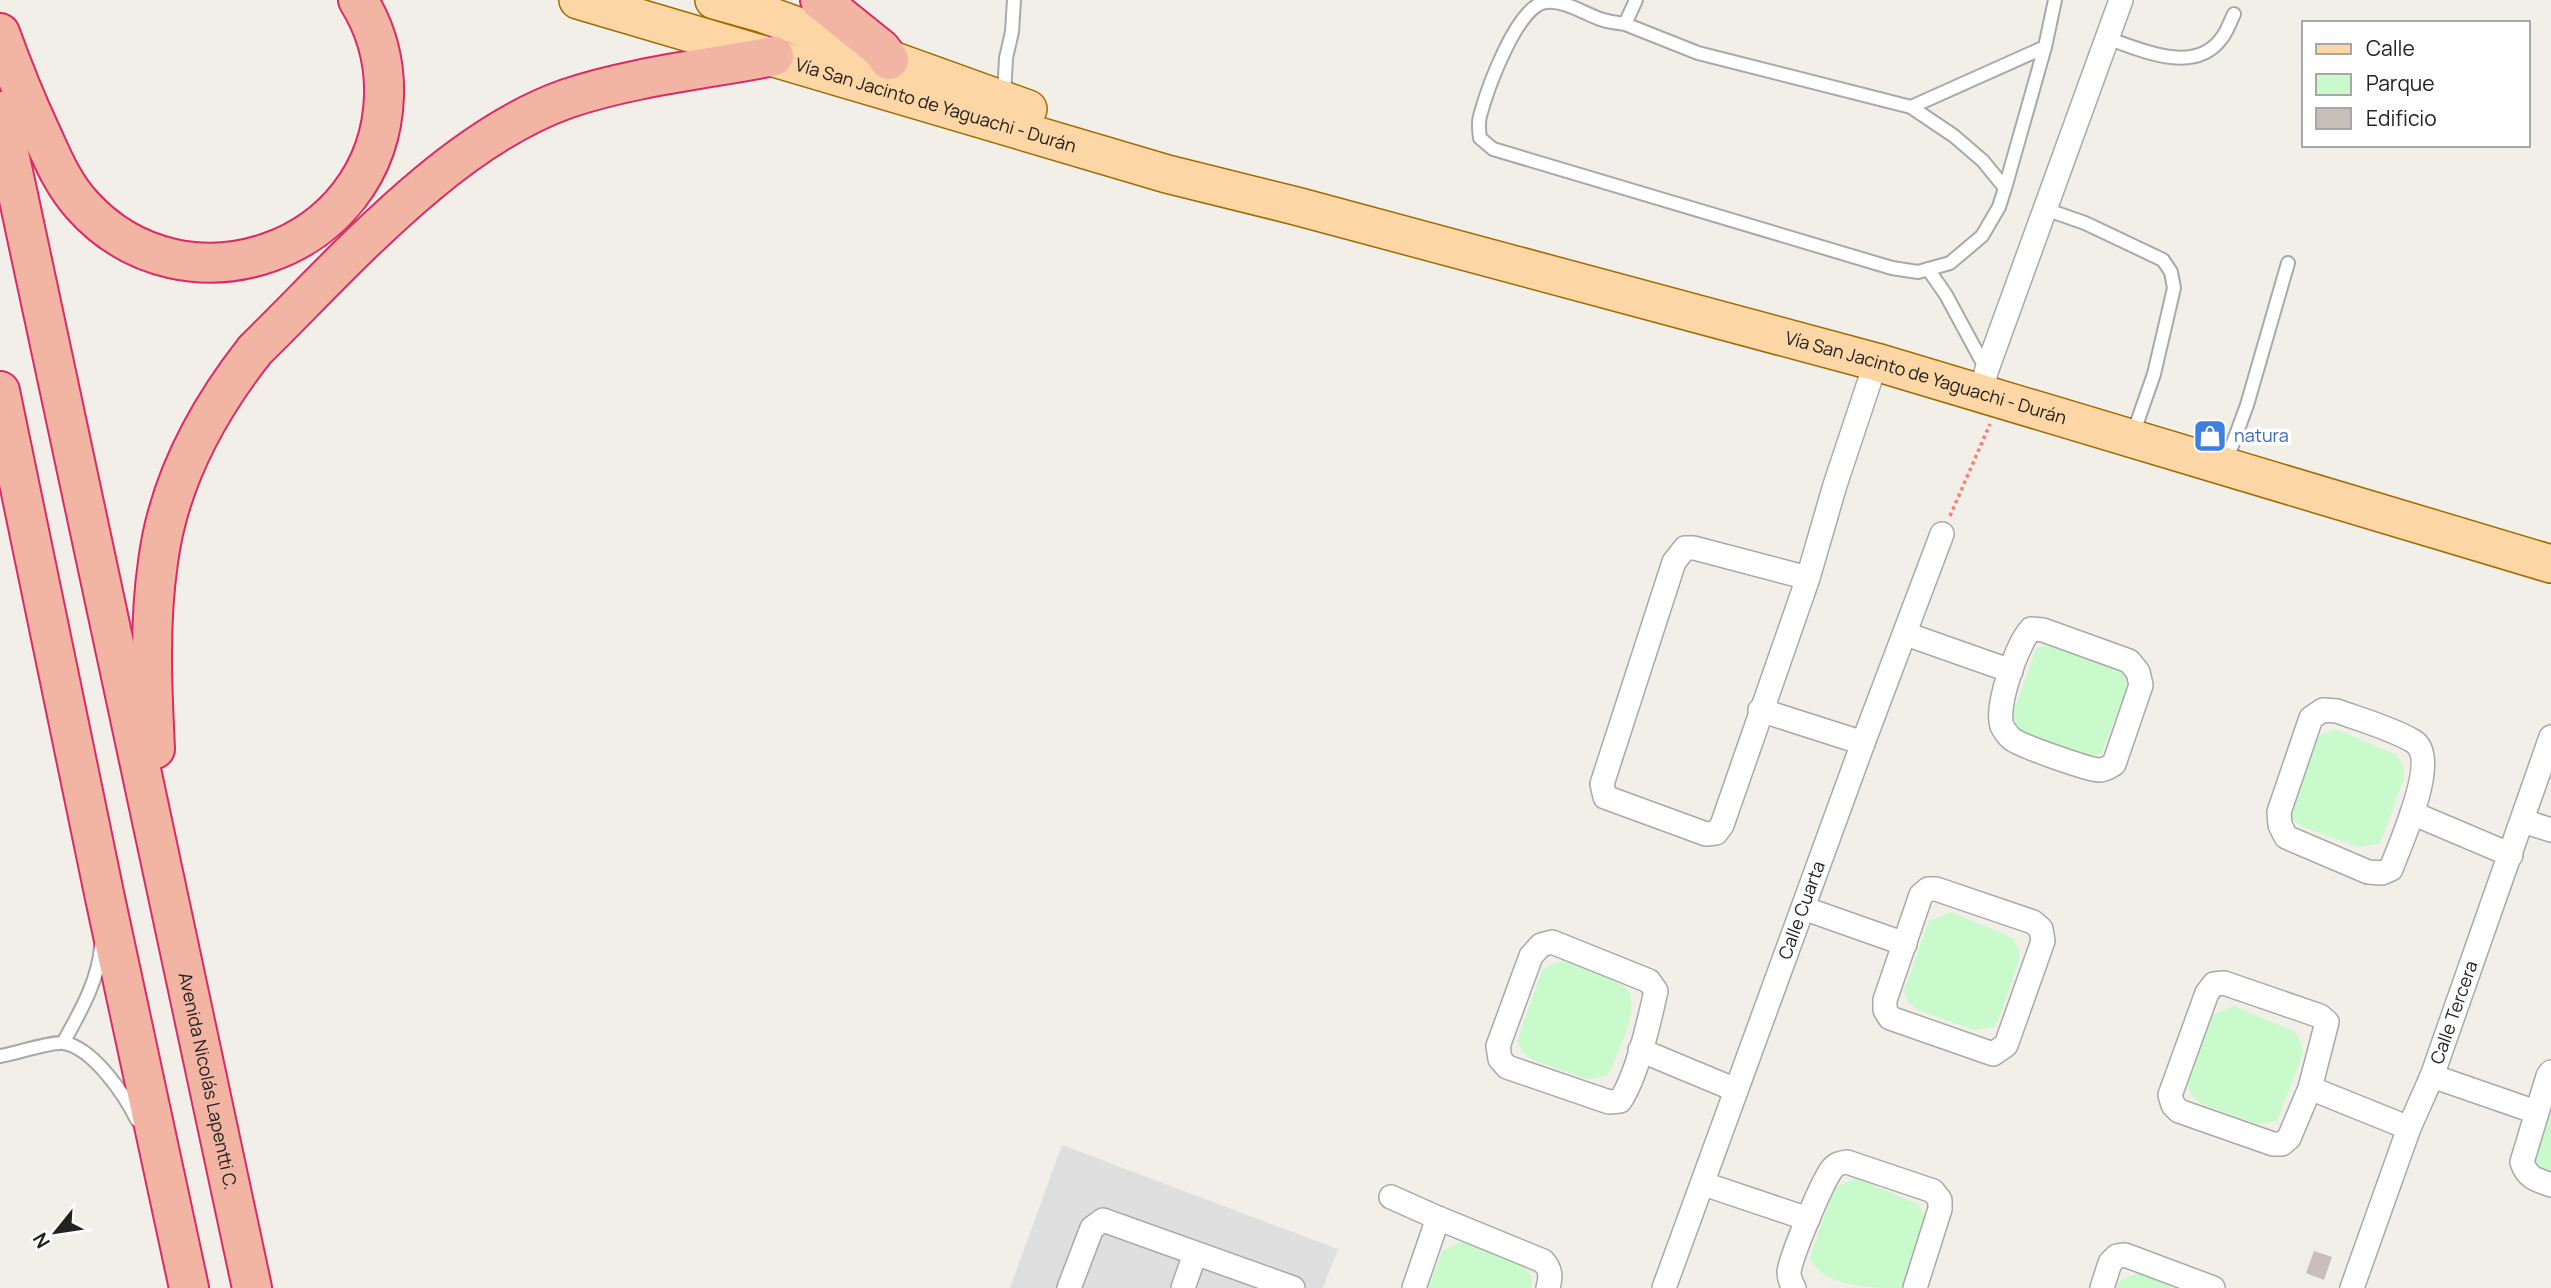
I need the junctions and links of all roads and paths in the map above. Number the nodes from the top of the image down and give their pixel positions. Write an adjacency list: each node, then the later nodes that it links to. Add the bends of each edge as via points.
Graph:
1 (358, 0): 11 (highway, via 378,43 384,89 382,120 367,169 319,226 284,248 238,261 167,258 139,248 97,221 56,167)
2 (578, 0): 14 (main road, Vía San Jacinto de Yaguachi - Durán)
3 (714, 0): 15 (main road, Vía San Jacinto de Yaguachi - Durán)
4 (820, 0): 15 (highway)
5 (1014, 0): 16 (lane)
6 (1636, 0): 10 (lane)
7 (2054, 0): 13 (lane)
8 (2121, 0): 12 (street)
9 (2234, 15): 12 (lane, via 2221,40 2203,56 2177,58)
10 (1625, 24): 17 (lane, via 1698,53); 23 (lane, via 1550,1 1531,9 1506,47 1479,119 1480,138 1493,149 1892,268)
11 (0, 33)
12 (2108, 38): 21 (street)
13 (2045, 47): 17 (lane); 19 (lane)
14 (774, 56): 20 (main road, Vía San Jacinto de Yaguachi - Durán, via 1167,174); 43 (highway, via 599,89 505,129 427,183 255,350 232,379 189,456 158,561 153,704)
15 (889, 60): 16 (main road, Vía San Jacinto de Yaguachi - Durán)
16 (1004, 100): 20 (main road, Vía San Jacinto de Yaguachi - Durán)
17 (1912, 107): 19 (lane, via 1983,161)
18 (0, 111): 43 (highway)
19 (2005, 188): 23 (lane, via 1982,236 1950,262)
20 (1296, 206): 24 (main road, Vía San Jacinto de Yaguachi - Durán)
21 (2045, 209): 25 (street); 27 (lane, via 2163,261 2171,272 2174,288 2154,374)
22 (2288, 262): 28 (lane)
23 (1928, 269): 25 (lane, via 1946,295)
24 (1877, 362): 25 (main road, Vía San Jacinto de Yaguachi - Durán); 32 (street)
25 (1990, 386): 27 (main road, Vía San Jacinto de Yaguachi - Durán); 30 (path)
26 (0, 391): 35 (highway)
27 (2132, 438): 28 (main road, Vía San Jacinto de Yaguachi - Durán)
28 (2225, 466): 31 (main road, Vía San Jacinto de Yaguachi - Durán)
29 (0, 503): 35 (highway, via 28,561)
30 (1942, 534): 33 (street, Calle Cuarta)
31 (2551, 564)
32 (1808, 578): 36 (street); 36 (street, via 1694,548 1680,552 1602,794 1706,834 1716,833)
33 (1906, 634): 34 (street); 38 (street, Calle Cuarta)
34 (2011, 671): 34 (street, via 2000,712 2011,739 2088,768 2103,771 2114,764 2140,685 2138,672 2129,661 2031,629)
35 (58, 674): 44 (highway)
36 (1760, 710): 38 (street)
37 (2551, 737): 40 (street, Calle Tercera)
38 (1863, 743): 45 (street, Calle Cuarta)
39 (2412, 813): 39 (street, via 2424,767 2424,755 2416,742 2337,710 2323,710 2311,718 2279,812 2286,837 2368,872 2382,873 2391,869); 42 (street)
40 (2523, 821): 41 (street); 42 (street, Calle Tercera)
41 (2551, 831)
42 (2511, 855): 51 (street, Calle Tercera)
43 (163, 874): 64 (highway, Avenida Nicolás Lapentti C.)
44 (105, 898): 47 (lane, via 100,956); 56 (highway)
45 (1803, 908): 46 (street); 53 (street, Calle Cuarta)
46 (1905, 944): 46 (street, via 1885,1000 1891,1018 1993,1054 2001,1050 2043,941 2041,929 2033,922 1928,889 1921,895)
47 (64, 1043): 49 (lane); 56 (lane, via 90,1056 125,1095)
48 (1640, 1050): 48 (street, via 1656,991 1649,981 1552,942 1541,945 1531,956 1497,1046 1507,1067 1609,1102 1620,1101); 53 (street)
49 (0, 1056)
50 (2551, 1072): 54 (street)
51 (2432, 1076): 54 (street); 55 (street, Calle Tercera)
52 (2311, 1088): 52 (street, via 2327,1022 2272,999 2214,984 2170,1095 2173,1105 2179,1111 2282,1144); 55 (street)
53 (1737, 1090): 57 (street, Calle Cuarta)
54 (2536, 1112): 58 (street, via 2522,1162 2530,1177)
55 (2409, 1128): 75 (street, Calle Tercera)
56 (165, 1174): 63 (highway)
57 (1704, 1184): 61 (street); 70 (street, Calle Cuarta)
58 (2551, 1185)
59 (1391, 1197): 60 (street)
60 (1438, 1217): 68 (street); 69 (street, via 1543,1261 1551,1277)
61 (1808, 1219): 71 (street, via 1789,1272); 72 (street, via 1838,1163 1847,1162 1933,1191 1940,1209)
62 (1195, 1254): 65 (street, via 1104,1220 1092,1227); 66 (street); 67 (street)
63 (189, 1288)
64 (252, 1288)
65 (1069, 1288)
66 (1183, 1288)
67 (1293, 1288)
68 (1414, 1288)
69 (1548, 1288)
70 (1664, 1288)
71 (1794, 1288)
72 (1915, 1288)
73 (2102, 1288): 74 (street, via 2110,1263 2124,1255)
74 (2213, 1288)
75 (2352, 1288)

